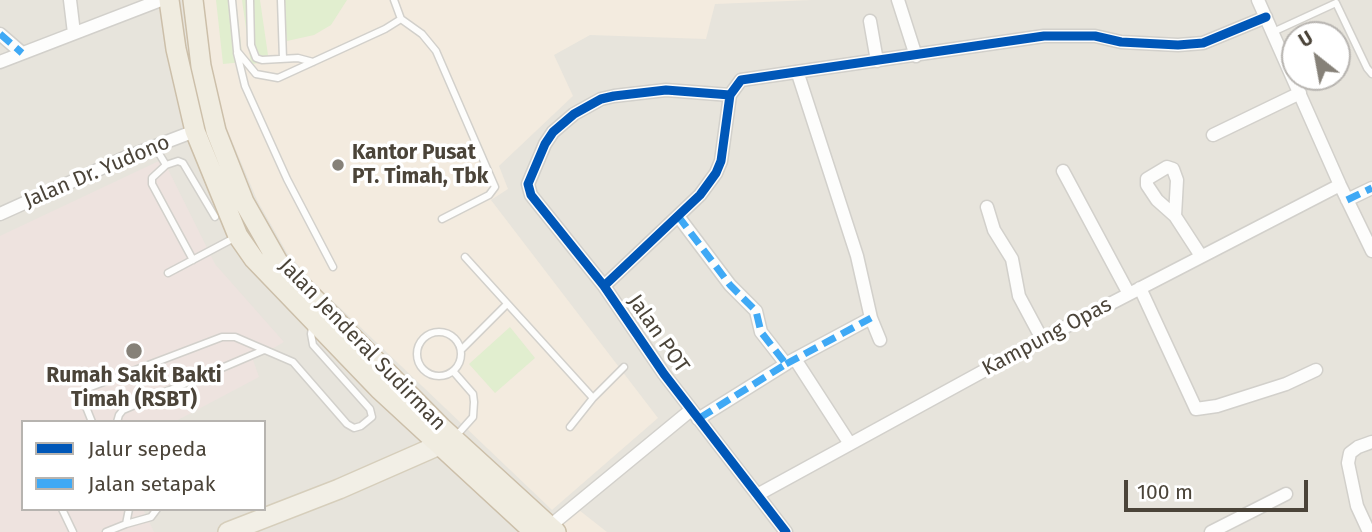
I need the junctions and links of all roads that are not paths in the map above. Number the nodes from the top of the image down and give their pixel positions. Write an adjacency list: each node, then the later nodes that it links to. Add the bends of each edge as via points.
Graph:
1 (70, 0): 16 (street)
2 (161, 0): 16 (street)
3 (169, 0): 29 (highway, Jalan Jenderal Sudirman)
4 (192, 0): 68 (highway, Jalan Jenderal Sudirman, via 216,131 260,233 278,262)
5 (232, 0): 18 (lane)
6 (250, 0): 21 (lane, via 254,54 262,60)
7 (281, 0): 21 (lane)
8 (394, 0): 13 (lane)
9 (898, 0): 20 (street)
10 (1258, 0): 12 (street)
11 (1339, 1): 15 (lane); 26 (lane)
12 (1266, 18): 15 (street); 20 (street, via 1203,43 1178,46 1066,35)
13 (401, 19): 24 (lane); 42 (lane, via 436,51 495,187 489,195)
14 (870, 21): 22 (street)
15 (1271, 32): 27 (street)
16 (74, 33): 19 (street)
17 (0, 34): 19 (street)
18 (237, 51): 24 (lane, via 256,74 267,77 278,78); 48 (lane, via 250,97)
19 (22, 53): 23 (street)
20 (916, 56): 22 (street)
21 (283, 59): 24 (lane)
22 (877, 61): 25 (street)
23 (0, 62)
24 (313, 62)
25 (798, 74): 28 (street, via 741,80); 53 (street, via 857,257)
26 (1372, 74)
27 (1300, 93): 30 (street); 34 (street)
28 (730, 95): 39 (street, via 721,161 700,195); 50 (street, Jalan POT, via 666,90 601,99 574,114 545,144 529,179 531,195)
29 (195, 131): 31 (street, Jalan Dr. Yudono); 43 (highway, Jalan Jenderal Sudirman)
30 (1213, 135)
31 (155, 147): 32 (lane); 38 (street, Jalan Dr. Yudono)
32 (166, 165): 41 (lane, via 183,163); 47 (lane, via 152,184)
33 (1063, 171): 51 (street)
34 (1340, 185): 36 (street); 45 (street, Kampung Opas)
35 (1372, 188): 36 (street)
36 (1347, 200): 44 (street)
37 (986, 207): 55 (street, via 993,230 1012,259 1019,296)
38 (0, 214)
39 (678, 216): 50 (street); 59 (street, via 756,312 761,332)
40 (1175, 216): 45 (street)
41 (215, 217)
42 (442, 219)
43 (238, 236): 47 (lane); 54 (highway, Jalan Jenderal Sudirman)
44 (1372, 251)
45 (1201, 256): 51 (street, Kampung Opas)
46 (465, 257): 52 (lane)
47 (193, 260): 49 (lane)
48 (333, 267)
49 (167, 273)
50 (604, 286): 64 (street, Jalan POT)
51 (1134, 291): 55 (street, Kampung Opas); 61 (street, via 1196,409 1261,392)
52 (507, 304): 58 (lane); 63 (lane)
53 (871, 318): 56 (street); 59 (street)
54 (314, 322): 57 (lane, via 313,345 373,413 362,426 347,424 293,362); 68 (highway, Jalan Jenderal Sudirman, via 379,389)
55 (1042, 339): 70 (street, Kampung Opas)
56 (880, 340)
57 (264, 350): 65 (lane, via 235,337 222,337 88,388 84,402); 66 (lane, via 123,410)
58 (461, 350): 62 (lane); 62 (lane, via 445,333 429,335 419,347 423,369 437,376)
59 (790, 361): 64 (street); 70 (street)
60 (624, 367): 63 (lane)
61 (1316, 370)
62 (453, 371): 68 (lane, via 473,394 475,411)
63 (593, 398): 67 (lane)
64 (694, 414): 71 (street, Jalan POT); 78 (street)
65 (91, 420)
66 (118, 420)
67 (570, 427)
68 (446, 442): 77 (main road); 78 (highway, Jalan Jenderal Sudirman)
69 (1372, 442): 84 (street, via 1358,447 1348,458 1357,506)
70 (850, 444): 71 (street, Kampung Opas)
71 (757, 495): 82 (street, Jalan POT)
72 (1286, 495): 83 (street)
73 (63, 511): 79 (lane)
74 (129, 511): 76 (lane)
75 (156, 511): 76 (lane, via 151,517)
76 (126, 524): 80 (lane)
77 (265, 525): 81 (main road)
78 (547, 530)
79 (73, 532)
80 (106, 532)
81 (228, 532)
82 (786, 532)
83 (1211, 532)
84 (1369, 532)

